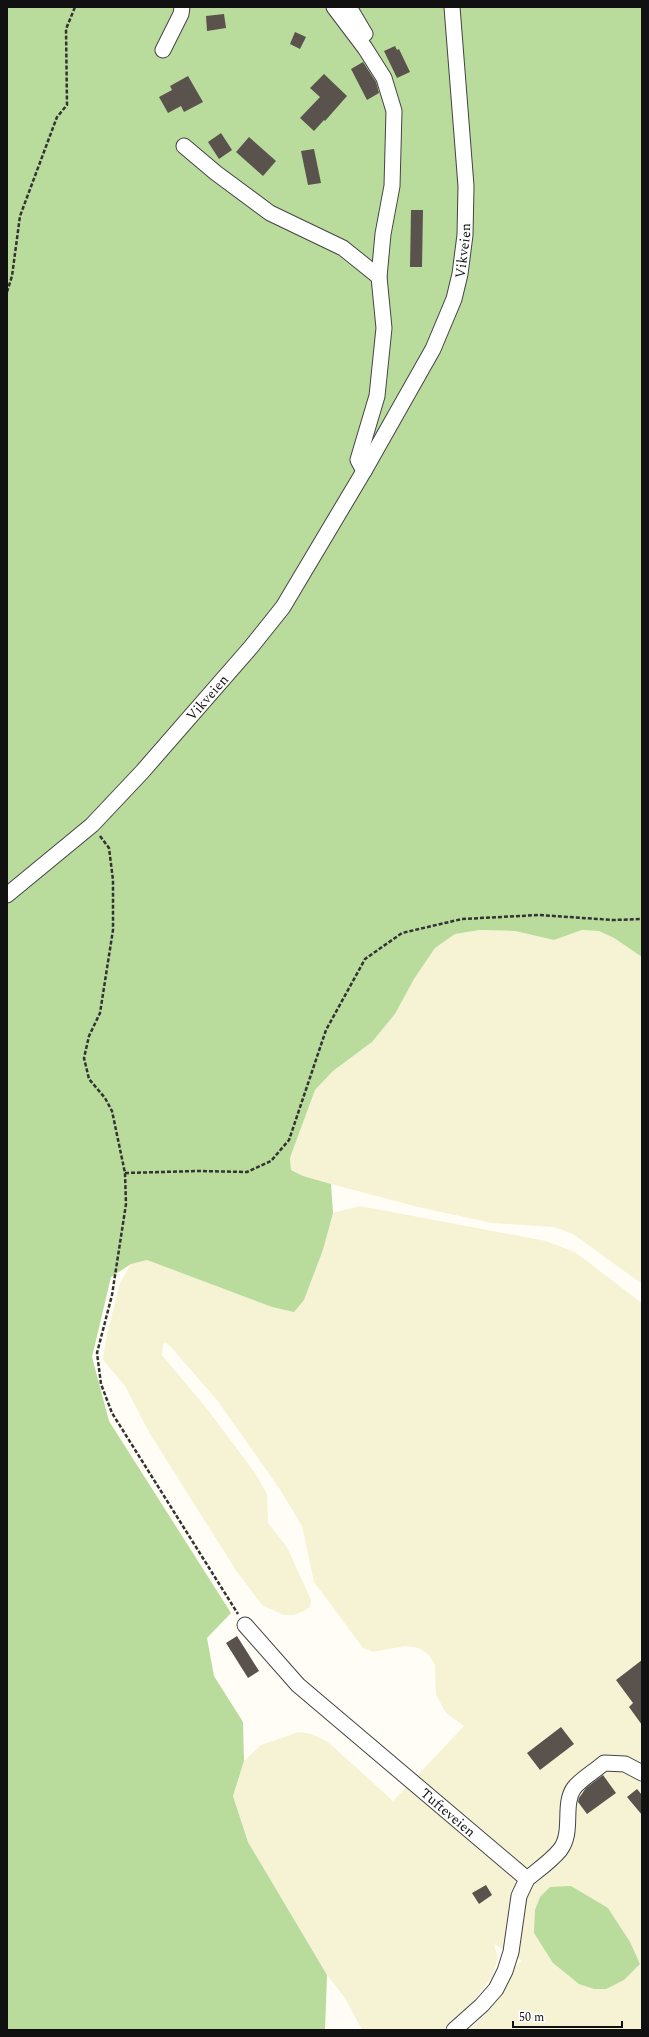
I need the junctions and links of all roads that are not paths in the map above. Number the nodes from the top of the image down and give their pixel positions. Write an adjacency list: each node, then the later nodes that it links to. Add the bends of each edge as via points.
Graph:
1 (182, 7): 5 (street, via 182,14)
2 (334, 7): 6 (street)
3 (349, 7): 6 (street, via 385,70)
4 (452, 7): 9 (street, Vikveien, via 466,186 465,235 460,274 454,299 433,349)
5 (162, 50)
6 (384, 78): 8 (street, via 394,111 394,149 392,186 383,234)
7 (184, 146): 8 (street, via 270,213 343,248)
8 (379, 276): 9 (street, via 384,328 377,396 358,460)
9 (364, 471): 10 (street, Vikveien, via 278,612 214,690 92,825)
10 (9, 892)
11 (245, 1625): 13 (street, Tufteveien, via 298,1685)
12 (642, 1773): 13 (street, via 625,1764 604,1763 574,1788 569,1799 566,1839 560,1850)
13 (527, 1879): 14 (street, via 519,1896 511,1952 505,1971 496,1989)
14 (454, 2030)

